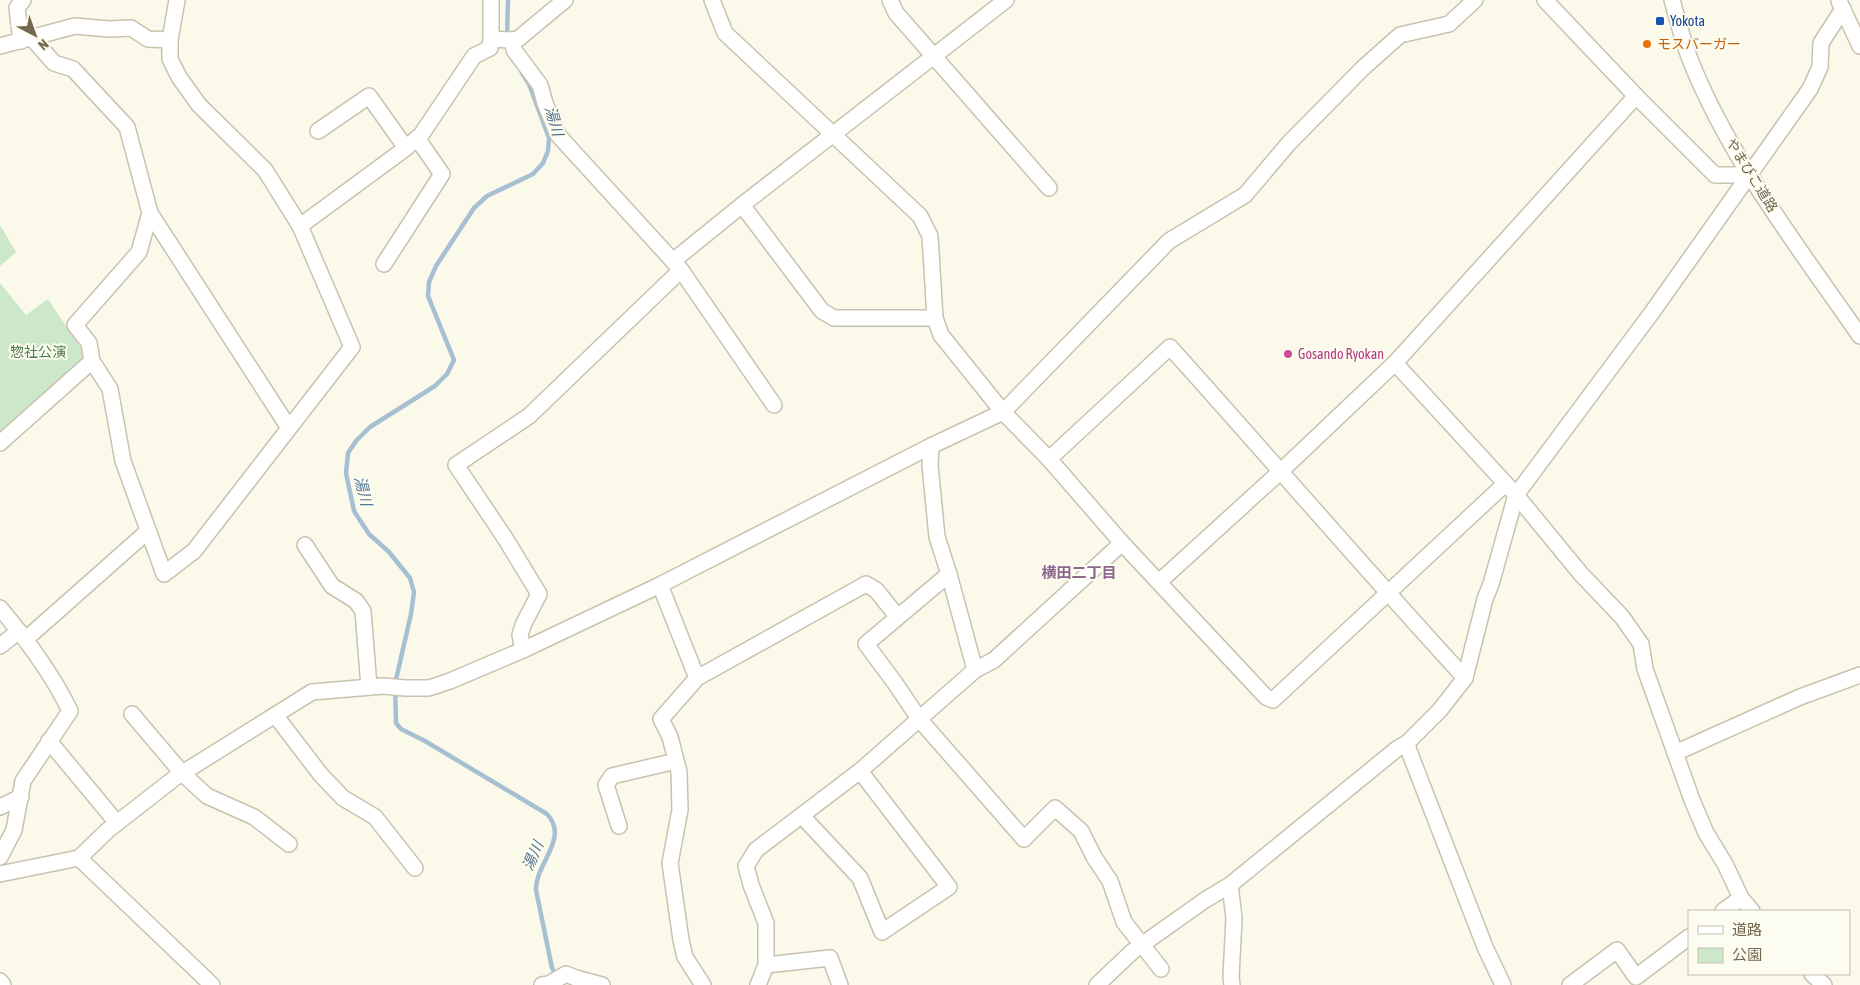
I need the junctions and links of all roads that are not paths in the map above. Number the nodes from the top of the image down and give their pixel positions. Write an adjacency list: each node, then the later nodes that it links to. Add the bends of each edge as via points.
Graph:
1 (22, 0): 13 (street, via 17,8)
2 (177, 0): 14 (street)
3 (491, 0): 12 (street)
4 (565, 0): 12 (street, via 518,39)
5 (712, 0): 20 (street, via 725,33)
6 (890, 0): 17 (street, via 896,13)
7 (1006, 0): 17 (street)
8 (1475, 0): 34 (street, via 1449,24 1400,35 1289,144 1245,195 1169,241)
9 (1545, 0): 18 (street)
10 (1672, 0): 22 (street, やまびこ道路, via 1691,61)
11 (1840, 4): 16 (street); 22 (street, via 1821,43 1820,67 1810,89)
12 (503, 39): 21 (street, via 474,56); 28 (street, via 540,85 558,136)
13 (26, 40): 14 (street, via 75,26 132,28 148,39); 15 (street); 25 (street, via 54,63 73,69 127,127)
14 (170, 40): 26 (street, via 170,58 179,78 199,105 264,170)
15 (0, 46)
16 (1860, 46)
17 (934, 56): 20 (street); 23 (street)
18 (1636, 96): 22 (street, via 1715,175); 32 (street)
19 (318, 130): 21 (street, via 369,96)
20 (833, 135): 24 (street); 29 (street, via 920,216 930,236)
21 (412, 143): 26 (street); 27 (street, via 442,174)
22 (1750, 175): 30 (street, やまびこ道路); 41 (street)
23 (1049, 188)
24 (742, 205): 28 (street); 29 (street, via 822,311 834,318)
25 (150, 213): 31 (street, via 139,252 75,325 89,343); 35 (street)
26 (300, 226): 35 (street, via 352,347)
27 (384, 264)
28 (677, 265): 33 (street); 53 (street, via 529,416 456,465 539,594 520,635)
29 (935, 318): 34 (street, via 940,335)
30 (1860, 336)
31 (92, 361): 36 (street); 42 (street, via 110,390 123,461)
32 (1395, 363): 39 (street); 40 (street)
33 (774, 405)
34 (1003, 412): 37 (street); 38 (street)
35 (289, 428): 42 (street, via 194,551 164,574)
36 (0, 443)
37 (931, 446): 45 (street, via 936,537); 47 (street)
38 (1049, 458): 39 (street, via 1170,347); 43 (street)
39 (1281, 471): 46 (street); 48 (street)
40 (1505, 484): 41 (street); 48 (street)
41 (1516, 495): 57 (street); 64 (street, via 1581,574 1622,617 1641,644 1645,668)
42 (148, 531): 51 (street)
43 (1122, 543): 46 (street); 54 (street, via 994,660)
44 (305, 545): 58 (street, via 332,586 356,601 363,611)
45 (950, 574): 50 (street); 54 (street)
46 (1159, 582): 48 (street, via 1266,697 1273,700)
47 (660, 585): 53 (street); 56 (street)
48 (1388, 594): 57 (street)
49 (0, 608): 51 (street)
50 (897, 616): 56 (street, via 876,590 866,584); 61 (street, via 866,644)
51 (22, 635): 52 (street); 62 (street, via 58,686 70,711)
52 (0, 646)
53 (523, 650): 58 (street, via 429,688)
54 (975, 670): 61 (street)
55 (1860, 675): 64 (street, via 1800,697)
56 (698, 678): 65 (street, via 661,719)
57 (1466, 678): 63 (street)
58 (369, 687): 60 (street, via 312,692)
59 (132, 714): 67 (street)
60 (275, 715): 67 (street); 76 (street, via 320,775 343,798 375,817)
61 (920, 720): 66 (street); 83 (street, via 1024,839 1056,808 1081,831 1110,881 1124,922)
62 (49, 741): 68 (street, via 23,781); 71 (street)
63 (1407, 743): 78 (street); 97 (street)
64 (1676, 753): 79 (street, via 1706,833)
65 (676, 761): 72 (street, via 612,776 606,785); 92 (street, via 680,810 670,863 685,957)
66 (860, 770): 70 (street); 70 (street, via 948,887 882,932 860,878)
67 (182, 773): 71 (street); 73 (street, via 207,796 254,817)
68 (21, 797): 69 (street); 74 (street, via 14,830)
69 (0, 807)
70 (802, 816): 84 (street, via 756,850 746,866 766,923)
71 (116, 823): 75 (street)
72 (619, 826)
73 (289, 844)
74 (0, 857)
75 (79, 858): 77 (street); 89 (street)
76 (415, 868)
77 (0, 874)
78 (1230, 885): 83 (street); 96 (street, via 1234,918)
79 (1741, 898): 80 (street); 81 (street)
80 (1725, 910)
81 (1751, 910)
82 (1688, 938): 98 (street, via 1636,977 1617,950)
83 (1141, 944): 85 (street); 95 (street)
84 (766, 965): 93 (street); 94 (street, via 830,958)
85 (1160, 969)
86 (1813, 975): 99 (street)
87 (0, 981): 88 (street)
88 (3, 985)
89 (212, 985)
90 (542, 985): 91 (street, via 566,974)
91 (602, 985)
92 (703, 985)
93 (758, 985)
94 (840, 985)
95 (1097, 985)
96 (1232, 985)
97 (1502, 985)
98 (1570, 985)
99 (1824, 985)

